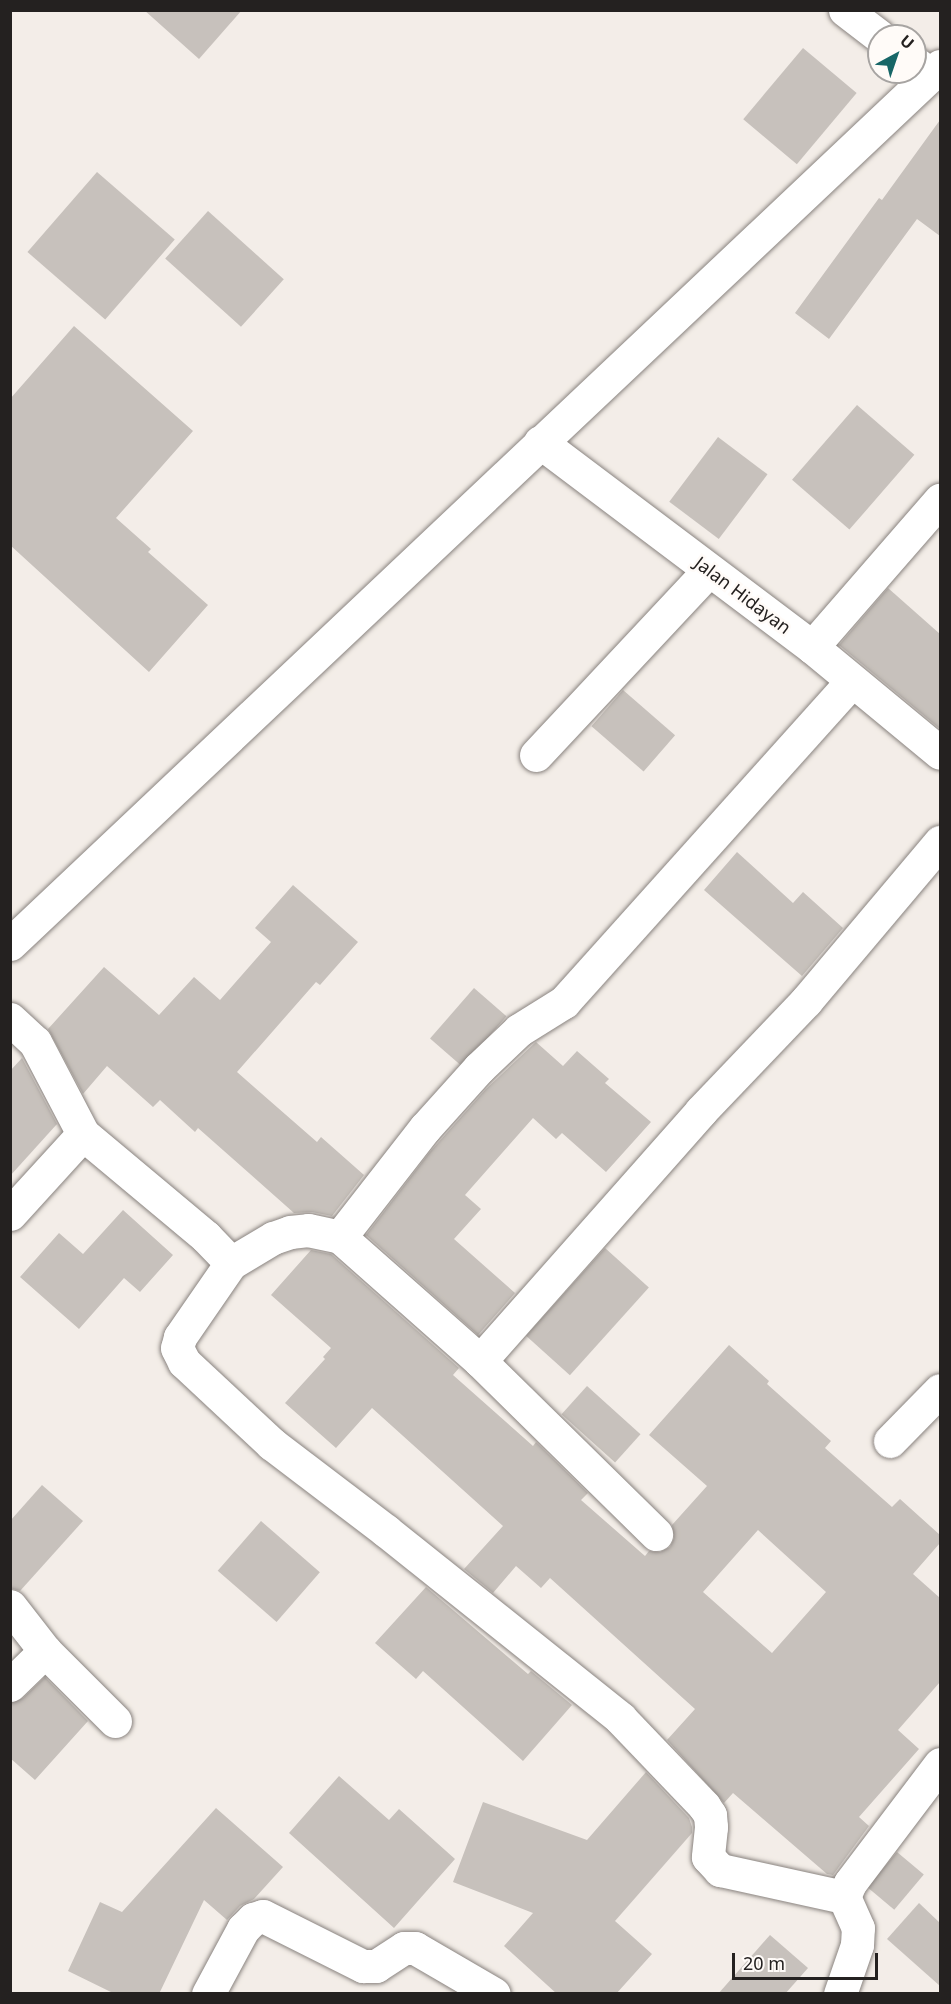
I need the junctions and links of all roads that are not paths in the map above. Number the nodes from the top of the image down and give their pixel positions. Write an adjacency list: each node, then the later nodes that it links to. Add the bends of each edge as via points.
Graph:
1 (845, 10): 2 (street)
2 (867, 27)
3 (932, 72): 4 (street)
4 (540, 442): 6 (street, Jalan Hidayan); 12 (street)
5 (940, 500): 7 (street)
6 (709, 570): 7 (street, Jalan Hidayan); 10 (street)
7 (812, 647): 8 (street, Jalan Hidayan)
8 (852, 681): 9 (street, Jalan Hidayan); 16 (street, via 564,1002 519,1030 479,1068 417,1137)
9 (940, 753)
10 (536, 755)
11 (940, 842): 18 (street, via 806,1001 701,1111)
12 (10, 944)
13 (10, 1019): 14 (street, via 35,1042)
14 (83, 1134): 15 (street); 17 (street, via 206,1237)
15 (10, 1214)
16 (340, 1237): 17 (street, via 308,1230 290,1232); 18 (street)
17 (231, 1263): 27 (street, via 180,1337 177,1348 184,1362 272,1444 626,1724 710,1815 708,1857 720,1870)
18 (480, 1361): 21 (street)
19 (940, 1390): 20 (street)
20 (890, 1442)
21 (656, 1534)
22 (10, 1606): 23 (street)
23 (45, 1650): 24 (street); 25 (street)
24 (10, 1685)
25 (115, 1721)
26 (940, 1764): 27 (street, via 850,1883)
27 (844, 1897): 30 (street, via 858,1928 857,1945)
28 (208, 1994): 29 (street, via 243,1929 263,1916 363,1966 376,1966 404,1948 415,1948)
29 (494, 1994)
30 (840, 1994)

